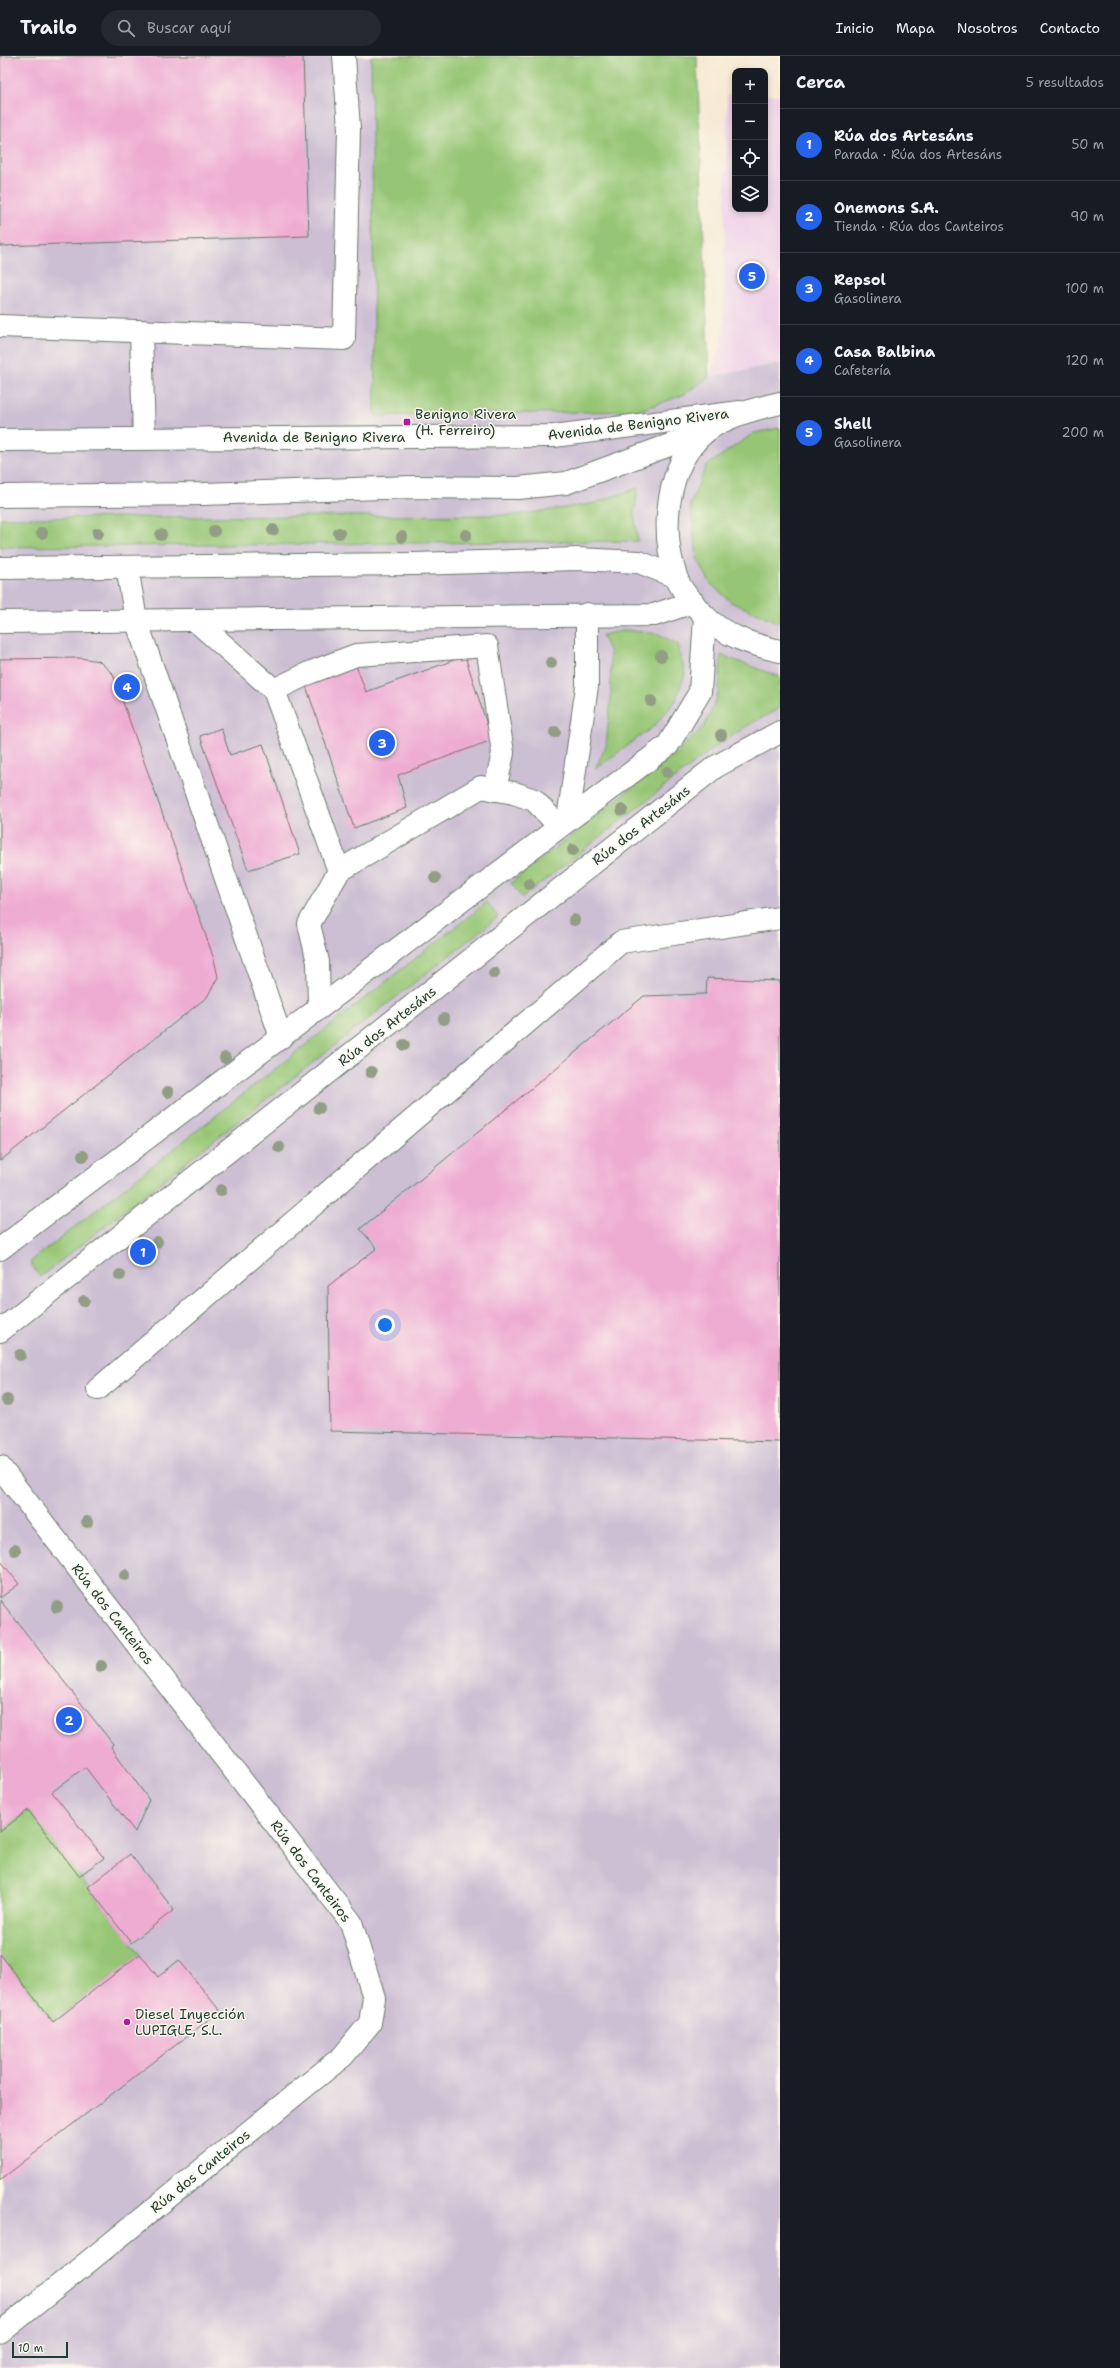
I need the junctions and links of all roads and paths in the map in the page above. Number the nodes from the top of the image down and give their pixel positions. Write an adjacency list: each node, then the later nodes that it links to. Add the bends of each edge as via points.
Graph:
1 (344, 56): 3 (street, via 349,129 344,339)
2 (0, 326): 3 (street)
3 (141, 331): 7 (street)
4 (780, 403): 5 (street)
5 (747, 411): 6 (street, Avenida de Benigno Rivera); 7 (street, Avenida de Benigno Rivera, via 554,436)
6 (705, 432): 9 (street, Avenida de Benigno Rivera, via 566,483 518,488 413,487 204,494); 12 (street, via 680,463 668,497 670,548)
7 (144, 438): 8 (street, Avenida de Benigno Rivera)
8 (0, 440)
9 (0, 496)
10 (127, 567): 11 (street); 12 (street, via 414,564 576,559 639,562); 16 (street)
11 (0, 568)
12 (676, 577): 13 (street)
13 (699, 610): 14 (street, via 654,615); 20 (street, via 729,634); 24 (street, via 700,692 668,745)
14 (587, 614): 15 (street); 24 (street, via 587,686)
15 (458, 616): 17 (street); 19 (street)
16 (136, 620): 17 (street); 18 (street); 28 (street)
17 (195, 620): 21 (street)
18 (0, 622)
19 (458, 649): 21 (street, via 356,655); 23 (street, via 487,646 503,753)
20 (780, 651)
21 (274, 690): 25 (street)
22 (780, 732): 30 (street, Rúa dos Artesáns, via 715,767)
23 (495, 790): 24 (street, via 534,800); 25 (street, via 481,787)
24 (564, 822): 27 (street)
25 (339, 871): 27 (street, via 309,924 318,962)
26 (780, 918): 31 (street, via 621,942)
27 (320, 1007): 28 (street)
28 (281, 1036): 29 (street)
29 (0, 1249)
30 (0, 1331)
31 (98, 1390)
32 (0, 1467): 33 (street, Rúa dos Canteiros, via 351,1922 374,1998 370,2023 343,2056)
33 (0, 2333)

